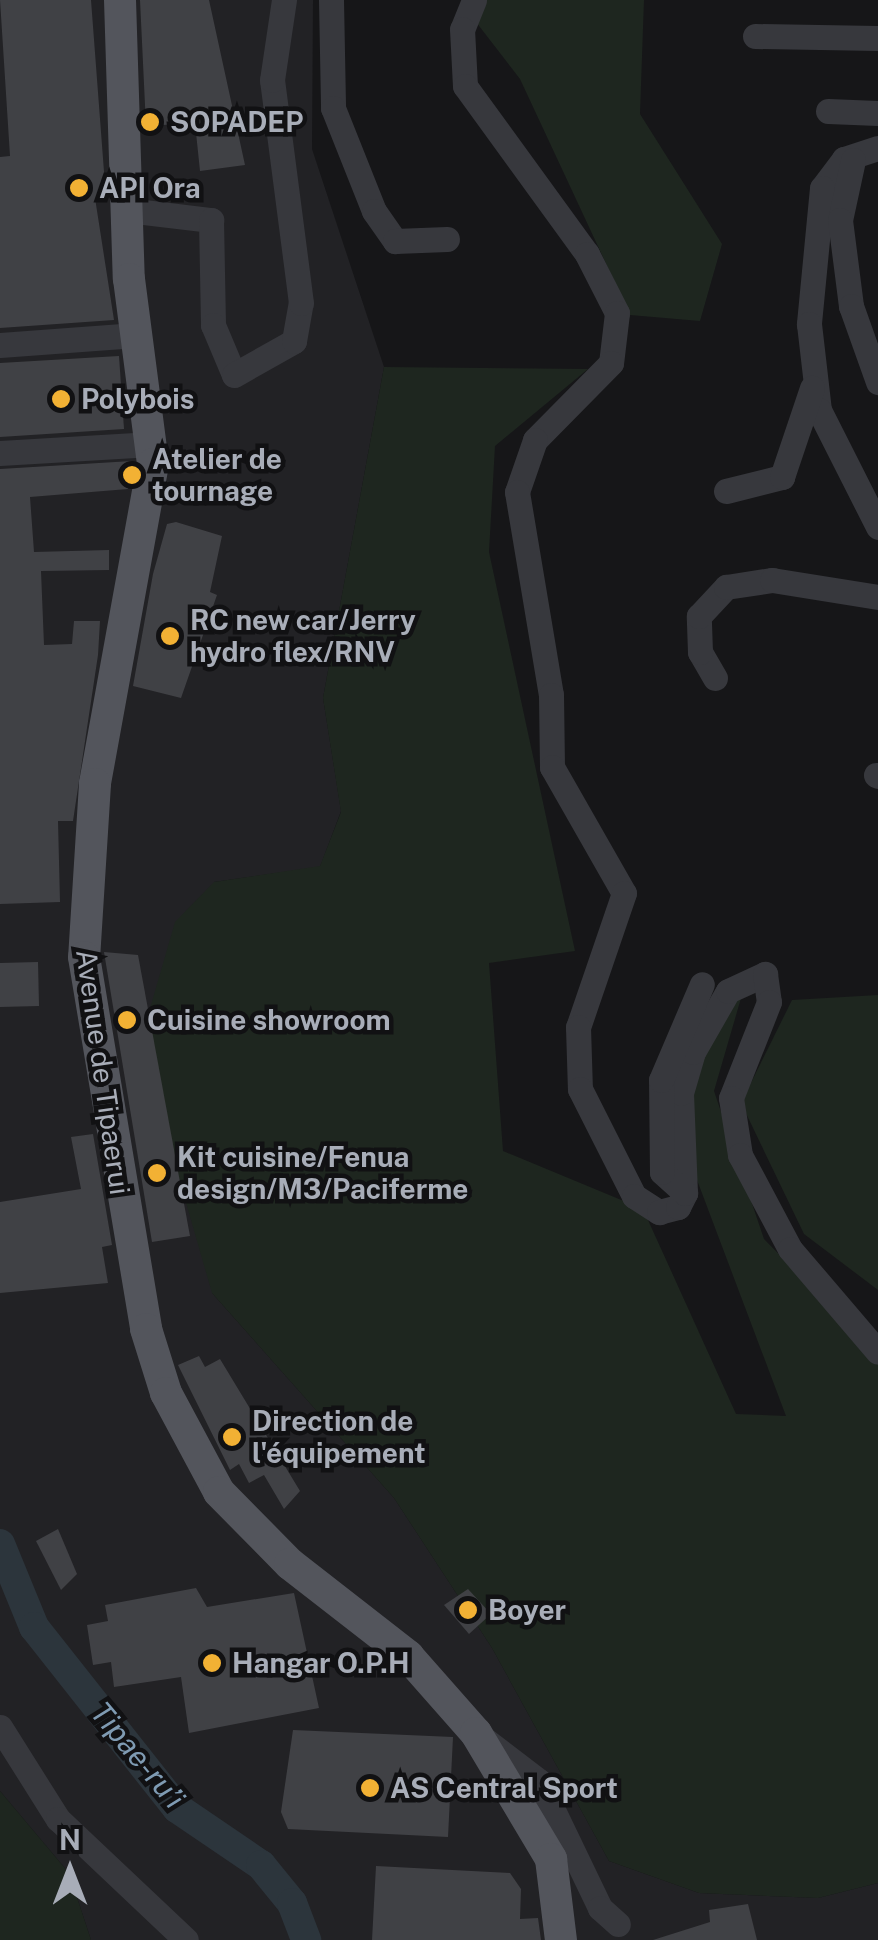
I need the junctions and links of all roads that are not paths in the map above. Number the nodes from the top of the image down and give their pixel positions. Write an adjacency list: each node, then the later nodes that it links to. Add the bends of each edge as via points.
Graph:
1 (120, 0): 10 (main road, Avenue de Tipaerui)
2 (284, 0): 10 (street, via 272,80 302,303 294,341 234,376 213,325 211,220)
3 (331, 0): 11 (street, via 333,108 374,212 395,241)
4 (474, 0): 23 (street, via 462,29 466,86 588,254 617,313 611,363 535,440 517,492 551,695 552,767 624,893 578,1027 580,1089 634,1196 659,1212)
5 (755, 36): 6 (street)
6 (878, 38)
7 (828, 111): 8 (street)
8 (878, 113)
9 (867, 151): 14 (street, via 840,220 851,306); 15 (street, via 822,188)
10 (127, 210): 12 (main road, Avenue de Tipaerui)
11 (447, 239)
12 (136, 335): 13 (street); 16 (main road, Avenue de Tipaerui)
13 (0, 346)
14 (878, 382)
15 (812, 388): 18 (street, via 782,478); 19 (street)
16 (152, 444): 17 (street); 26 (main road, Avenue de Tipaerui, via 151,492 95,784 84,946 154,1365 198,1456 243,1519 408,1656)
17 (0, 453)
18 (726, 491)
19 (878, 528)
20 (878, 597): 21 (street, via 772,580 726,587 699,616 700,652)
21 (715, 678)
22 (702, 984): 23 (street, via 661,1080 662,1172)
23 (685, 1193): 24 (street, via 681,1093 692,1052 728,990 765,974 769,1002 732,1098 740,1155 790,1249)
24 (878, 1352)
25 (0, 1727): 28 (street, via 58,1819)
26 (476, 1733): 27 (street, via 539,1781 600,1908); 29 (main road, Avenue de Tipaerui, via 551,1859)
27 (618, 1924)
28 (186, 1940)
29 (561, 1940)

